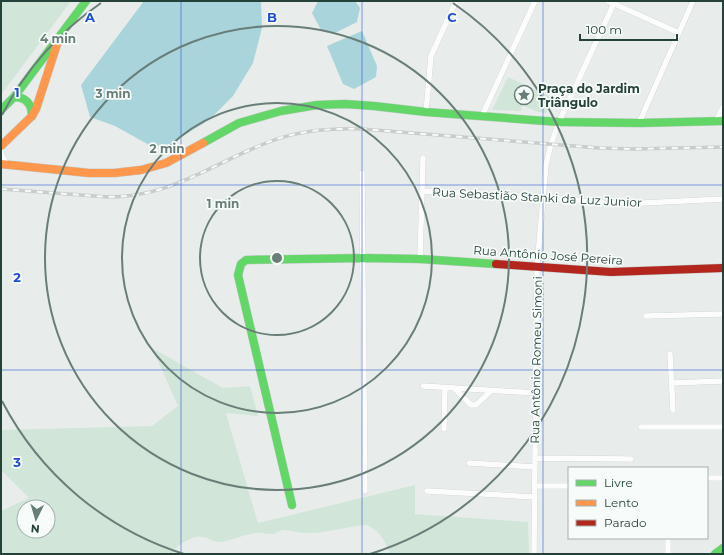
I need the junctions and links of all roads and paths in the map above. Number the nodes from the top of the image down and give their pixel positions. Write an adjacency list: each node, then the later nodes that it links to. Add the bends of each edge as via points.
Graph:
1 (86, 1): 7 (street)
2 (456, 1): 11 (street, via 431,56)
3 (536, 1): 13 (street)
4 (693, 1): 6 (street)
5 (613, 2): 6 (street); 15 (street, Rua Antônio Romeu Simoni)
6 (678, 33): 16 (street)
7 (58, 39): 8 (street); 12 (street, via 43,92)
8 (14, 97): 10 (street); 12 (street, via 29,102)
9 (723, 107): 14 (street)
10 (1, 110)
11 (426, 112): 13 (street); 20 (street, via 345,104 316,105 281,111 239,124 166,163 141,170 89,173)
12 (32, 116): 17 (street)
13 (482, 116): 15 (street)
14 (720, 121): 16 (street)
15 (559, 122): 16 (street); 23 (street, Rua Antônio Romeu Simoni, via 546,165)
16 (638, 123)
17 (1, 146)
18 (1, 150): 20 (street)
19 (423, 158): 22 (street)
20 (4, 164)
21 (362, 173): 25 (street)
22 (423, 191): 23 (street, Rua Sebastião Stanki da Luz Junior); 26 (street)
23 (542, 197): 24 (street, Rua Sebastião Stanki da Luz Junior, via 632,203); 27 (street, Rua Antônio Romeu Simoni)
24 (723, 199)
25 (364, 258): 26 (street, Rua Antônio José Pereira); 52 (street); 54 (street, Rua Antônio José Pereira, via 246,260 239,267 238,275)
26 (420, 259): 27 (street, Rua Antônio José Pereira)
27 (537, 266): 28 (street, Rua Antônio José Pereira, via 611,272); 38 (street, Rua Antônio Romeu Simoni)
28 (723, 268)
29 (723, 314): 30 (street)
30 (646, 316)
31 (670, 354): 33 (street)
32 (723, 381): 33 (street)
33 (672, 383): 39 (street)
34 (423, 386): 35 (street)
35 (445, 388): 36 (street); 42 (street)
36 (454, 388): 37 (street); 37 (street, via 474,406)
37 (491, 391): 38 (street)
38 (536, 393): 43 (street, Rua Antônio Romeu Simoni)
39 (673, 410)
40 (641, 427): 41 (street)
41 (723, 427)
42 (444, 428)
43 (535, 458): 44 (street); 46 (street, Rua Antônio Romeu Simoni)
44 (631, 459)
45 (468, 463): 46 (street)
46 (535, 467): 49 (street, Rua Antônio Romeu Simoni)
47 (708, 478): 48 (street)
48 (723, 478)
49 (535, 486): 50 (street); 53 (street, Rua Antônio Romeu Simoni)
50 (568, 486)
51 (427, 490): 53 (street)
52 (365, 492)
53 (535, 497): 57 (street, Rua Antônio Romeu Simoni)
54 (292, 505)
55 (668, 539): 58 (street)
56 (723, 548): 59 (street)
57 (534, 554)
58 (668, 554)
59 (715, 554)

